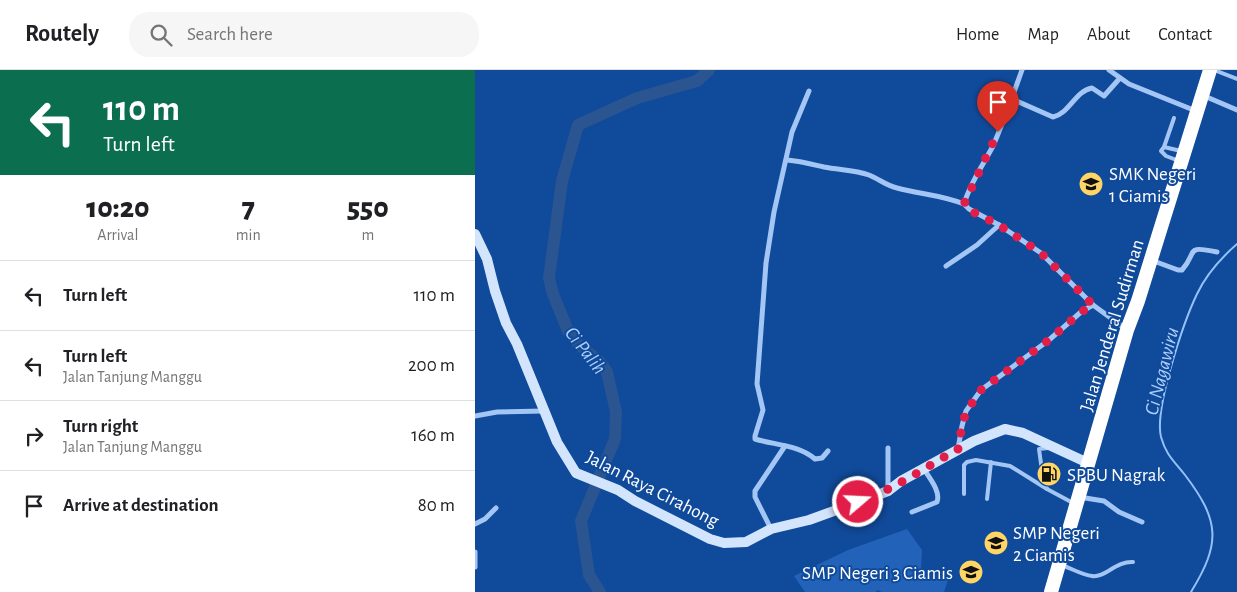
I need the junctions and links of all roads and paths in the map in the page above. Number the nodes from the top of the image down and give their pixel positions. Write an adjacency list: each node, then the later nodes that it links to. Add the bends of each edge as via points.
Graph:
1 (1022, 70): 9 (street)
2 (1109, 70): 5 (street)
3 (1210, 70): 8 (highway, Jalan Jenderal Sudirman)
4 (1214, 70): 6 (lane)
5 (1120, 78): 9 (street, via 1104,96 1092,88 1087,89 1061,114 1053,117); 11 (street)
6 (1237, 78)
7 (809, 90): 15 (street, via 792,132)
8 (1202, 95): 10 (street); 11 (highway, Jalan Jenderal Sudirman)
9 (1012, 99): 16 (street)
10 (1237, 110)
11 (1197, 112): 14 (highway, Jalan Jenderal Sudirman)
12 (1174, 118): 13 (lane)
13 (1164, 147): 14 (lane); 14 (lane, via 1161,151 1166,156)
14 (1182, 157): 20 (highway, Jalan Jenderal Sudirman)
15 (787, 160): 16 (street, via 858,172 897,188); 26 (street, via 766,263 757,384 763,410 755,436 755,439)
16 (964, 204): 17 (street, via 969,210)
17 (999, 225): 21 (street); 22 (street, via 1041,253)
18 (475, 234): 24 (street, Jalan Raya Cirahong, via 487,259 506,323)
19 (1217, 252): 20 (street, via 1194,250 1182,270)
20 (1151, 260): 23 (highway, Jalan Jenderal Sudirman)
21 (946, 266)
22 (1093, 305): 23 (street); 28 (street, via 981,390 966,412)
23 (1127, 330): 31 (highway, Jalan Jenderal Sudirman)
24 (543, 411): 25 (street); 42 (street, Jalan Raya Cirahong, via 567,459 584,477 613,488 710,539 746,542)
25 (475, 416)
26 (785, 446): 29 (street, via 810,454 815,459 822,458); 42 (street, via 755,491)
27 (888, 448): 34 (street)
28 (958, 449): 31 (street, Jalan Raya Cirahong, via 1005,429 1023,433); 32 (street, Jalan Raya Cirahong)
29 (828, 451)
30 (991, 462): 33 (lane, via 1010,466); 35 (lane, via 976,460 964,465); 36 (lane)
31 (1087, 465): 33 (lane, via 1056,449 1039,449); 37 (highway, Jalan Jenderal Sudirman)
32 (924, 469): 34 (street, Jalan Raya Cirahong); 39 (street, via 938,493 938,499)
33 (1047, 489): 37 (lane)
34 (887, 491): 42 (street, Jalan Raya Cirahong, via 809,520)
35 (964, 494)
36 (987, 499)
37 (1078, 500): 40 (street, via 1104,501); 45 (highway, Jalan Jenderal Sudirman)
38 (495, 508): 41 (street)
39 (912, 512)
40 (1142, 522)
41 (475, 524)
42 (771, 529)
43 (475, 552): 46 (street)
44 (1133, 562): 45 (lane, via 1118,564 1102,575 1092,576)
45 (1059, 564): 47 (highway, Jalan Jenderal Sudirman)
46 (475, 568)
47 (1051, 592)

